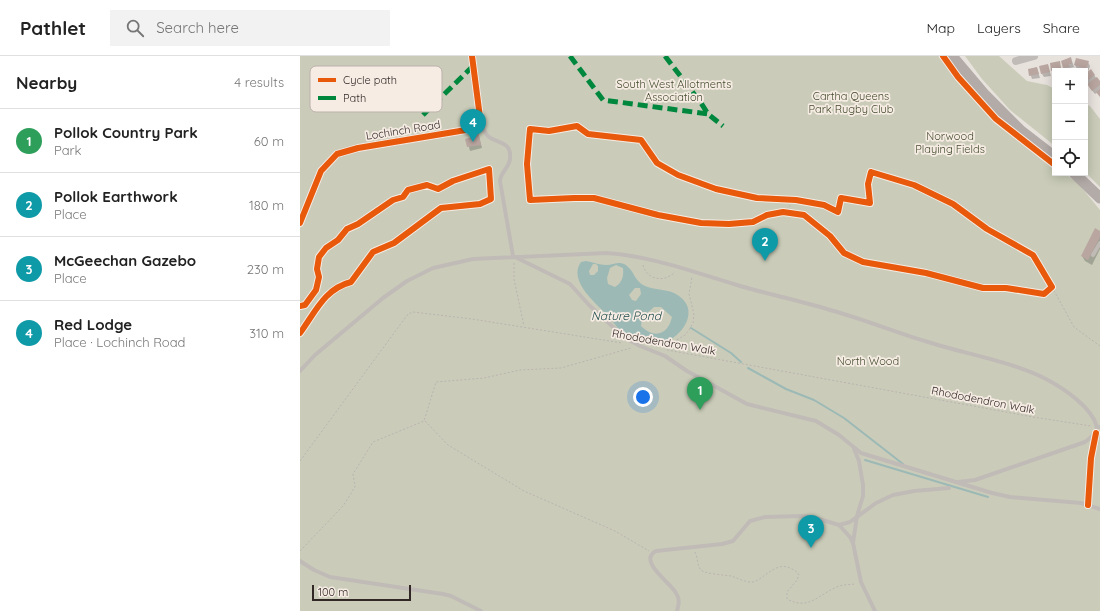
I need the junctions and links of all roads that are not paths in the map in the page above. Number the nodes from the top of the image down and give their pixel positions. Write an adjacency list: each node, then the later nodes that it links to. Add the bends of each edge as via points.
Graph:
1 (472, 56): 5 (street)
2 (952, 56): 6 (main road, via 985,95 1020,130)
3 (1034, 56): 4 (street)
4 (1016, 61)
5 (481, 124): 9 (street, Lochinch Road, via 472,129 358,148 337,154 321,171); 12 (lane, via 489,136 504,143 509,152 510,159 500,176 500,181)
6 (1052, 155)
7 (1077, 176): 8 (main road)
8 (1100, 198)
9 (300, 223)
10 (1100, 243): 11 (lane)
11 (1093, 255)
12 (513, 256): 13 (lane, via 454,262 433,268 407,281 315,355); 14 (lane, via 606,253 644,257 827,309 926,342 1027,370 1068,393 1093,416); 15 (lane, via 570,284 615,330 640,346 665,356 747,404 816,421)
13 (300, 371)
14 (1099, 427): 16 (lane, via 1085,442 975,480)
15 (854, 448): 16 (lane, via 861,453); 19 (lane, via 863,485 863,496)
16 (954, 482): 18 (lane, via 1010,497 1081,503)
17 (949, 488): 19 (lane, via 899,494 876,503)
18 (1100, 509)
19 (857, 516): 20 (lane, via 850,522); 21 (lane)
20 (839, 525): 21 (lane); 24 (lane, via 809,517 787,515 755,519 750,521 733,541 652,553 650,560 654,569 676,591 679,603)
21 (853, 543): 25 (lane, via 861,582)
22 (300, 561): 23 (lane, via 330,577 443,594)
23 (481, 611)
24 (677, 611)
25 (875, 611)

